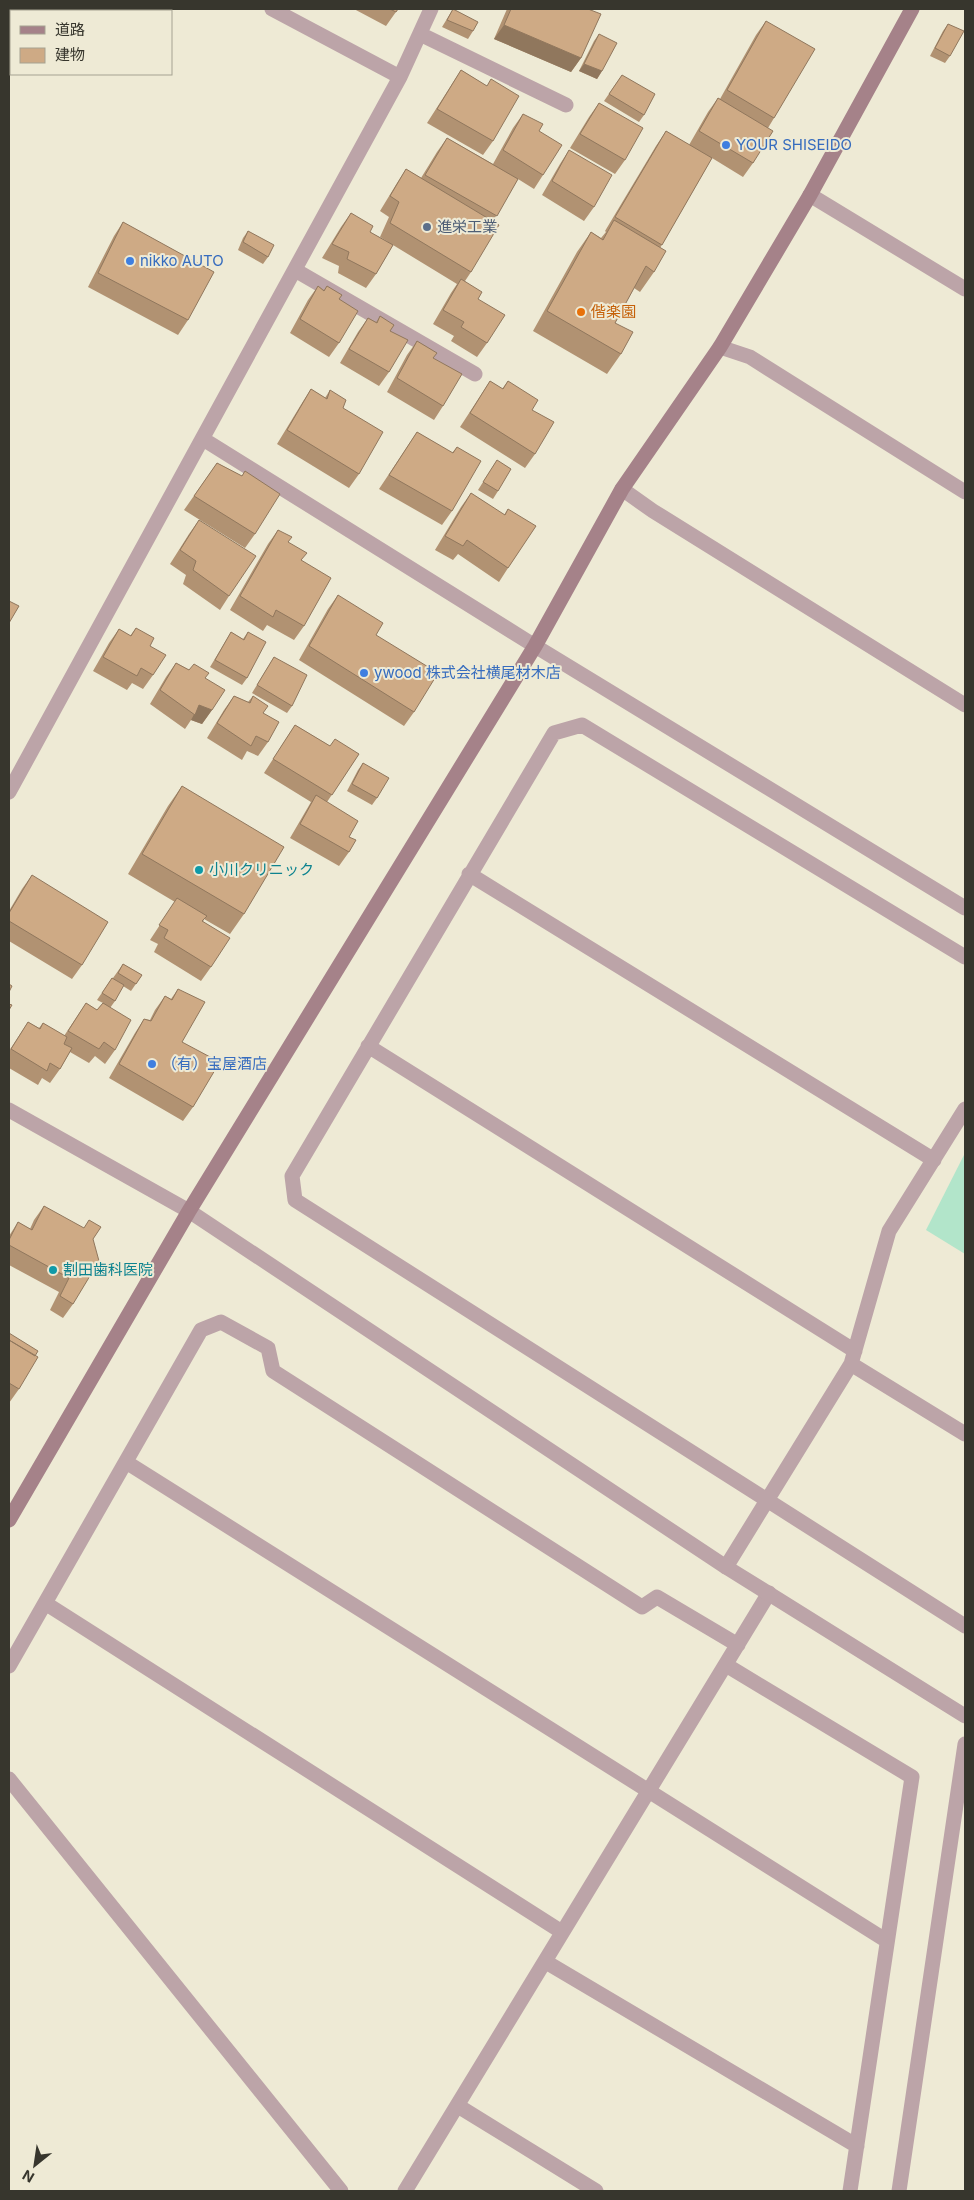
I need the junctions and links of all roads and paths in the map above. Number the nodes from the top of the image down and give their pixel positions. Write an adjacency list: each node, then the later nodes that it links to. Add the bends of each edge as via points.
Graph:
1 (272, 9): 5 (street)
2 (431, 9): 4 (street)
3 (912, 9): 7 (street)
4 (420, 34): 5 (street); 6 (street)
5 (400, 77): 8 (street)
6 (566, 105)
7 (810, 195): 9 (street); 10 (street)
8 (295, 270): 11 (street); 12 (street)
9 (965, 289)
10 (720, 347): 13 (street); 14 (street, via 750,357)
11 (475, 374)
12 (203, 439): 15 (street); 17 (street)
13 (622, 489): 15 (street); 16 (street)
14 (965, 492)
15 (535, 646): 19 (street); 25 (street)
16 (965, 705)
17 (9, 792)
18 (469, 874): 20 (street, via 554,733 582,725); 21 (street); 24 (street)
19 (965, 908)
20 (965, 957)
21 (368, 1046): 26 (street); 29 (street, via 292,1176 295,1200)
22 (965, 1109): 24 (street)
23 (9, 1110): 25 (street)
24 (934, 1160): 26 (street, via 889,1231)
25 (189, 1212): 30 (street); 31 (street)
26 (853, 1358): 27 (street); 29 (street)
27 (965, 1434)
28 (126, 1462): 33 (street); 35 (street, via 201,1330 221,1322 268,1348 273,1372 642,1607 657,1597); 41 (street)
29 (769, 1500): 31 (street); 34 (street)
30 (9, 1520)
31 (726, 1567): 32 (street)
32 (769, 1593): 35 (street); 38 (street)
33 (45, 1603): 37 (street); 42 (street)
34 (965, 1626)
35 (738, 1645): 36 (street)
36 (726, 1665): 41 (street); 43 (street, via 912,1777)
37 (9, 1666)
38 (965, 1716)
39 (965, 1744): 51 (street)
40 (9, 1778): 47 (street)
41 (647, 1792): 42 (street); 43 (street)
42 (562, 1932): 44 (street)
43 (888, 1941): 46 (street)
44 (546, 1962): 45 (street); 46 (street)
45 (458, 2106): 48 (street); 49 (street)
46 (857, 2146): 50 (street)
47 (340, 2191)
48 (405, 2191)
49 (596, 2191)
50 (850, 2191)
51 (899, 2191)

